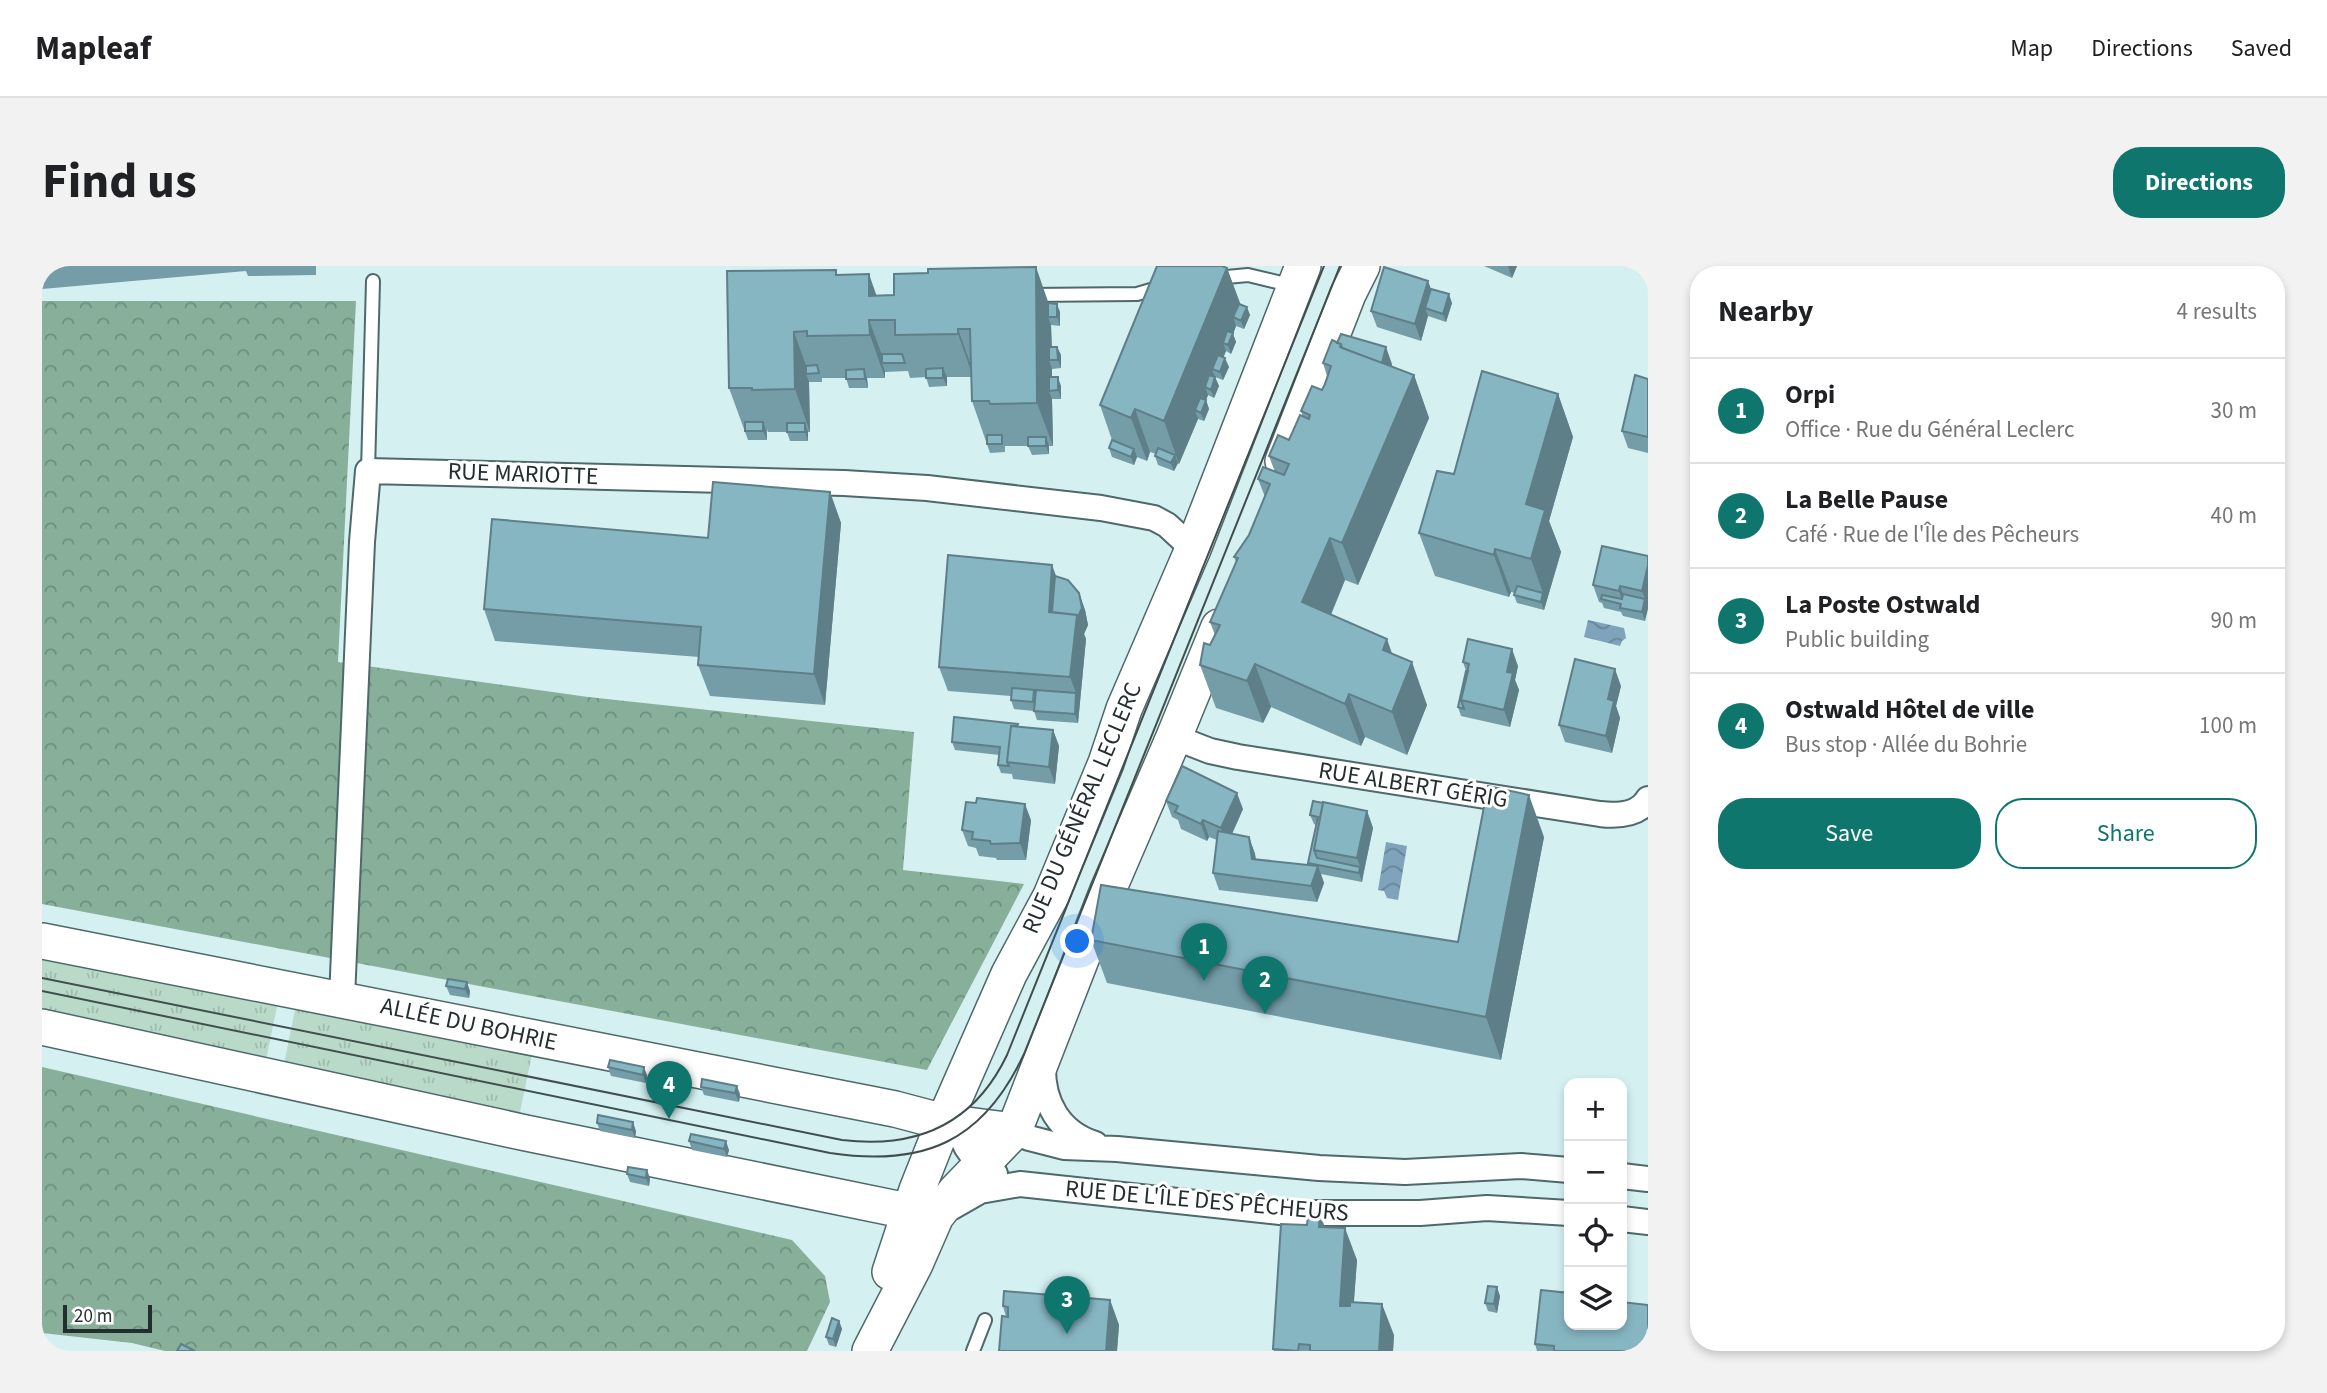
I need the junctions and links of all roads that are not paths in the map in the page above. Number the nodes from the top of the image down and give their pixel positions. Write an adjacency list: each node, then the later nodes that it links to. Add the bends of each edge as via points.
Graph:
1 (1362, 266): 8 (main road)
2 (1299, 276): 3 (lane); 9 (main road, RUE DU GÉNÉRAL LECLERC)
3 (1197, 279)
4 (373, 281): 7 (lane)
5 (1171, 281): 6 (lane, via 1157,295)
6 (1013, 295)
7 (368, 471): 9 (street, RUE MARIOTTE, via 844,483 999,496 1154,518); 14 (street)
8 (1274, 485)
9 (1193, 549): 17 (main road, RUE DU GÉNÉRAL LECLERC, via 1051,896 1009,974)
10 (1229, 600): 11 (main road, RUE DU GÉNÉRAL LECLERC)
11 (1174, 737): 12 (street, RUE ALBERT GÉRIG, via 1238,757 1487,803 1612,816 1637,810); 16 (main road, RUE DU GÉNÉRAL LECLERC)
12 (1648, 799)
13 (42, 941): 14 (main road, ALLÉE DU BOHRIE)
14 (342, 998): 18 (main road, ALLÉE DU BOHRIE)
15 (42, 1027): 26 (main road)
16 (1043, 1059): 19 (main road, RUE DU GÉNÉRAL LECLERC); 21 (street, RUE DE L'ÎLE DES PÊCHEURS, via 1047,1098 1064,1127 1080,1138)
17 (963, 1079): 18 (main road, ALLÉE DU BOHRIE, via 933,1107); 20 (main road, RUE DU GÉNÉRAL LECLERC)
18 (895, 1109): 20 (main road, ALLÉE DU BOHRIE)
19 (1016, 1136): 20 (main road, ALLÉE DU BOHRIE); 20 (main road, RUE DU GÉNÉRAL LECLERC); 21 (street, RUE DE L'ÎLE DES PÊCHEURS, via 1064,1147)
20 (963, 1140): 25 (street, via 1005,1179); 27 (main road, RUE DU GÉNÉRAL LECLERC); 27 (main road, RUE DU GÉNÉRAL LECLERC, via 956,1191)
21 (1116, 1149): 22 (street, RUE DE L'ÎLE DES PÊCHEURS, via 1371,1171 1499,1166)
22 (1564, 1170)
23 (1627, 1177): 24 (street)
24 (1648, 1179)
25 (1020, 1184): 27 (street, RUE DE L'ÎLE DES PÊCHEURS); 28 (street, RUE DE L'ÎLE DES PÊCHEURS, via 1289,1213 1487,1208)
26 (850, 1200): 27 (main road); 31 (main road, via 870,1208 888,1226 894,1249)
27 (921, 1206): 31 (main road, RUE DU GÉNÉRAL LECLERC); 33 (main road, RUE DU GÉNÉRAL LECLERC, via 909,1275)
28 (1564, 1213)
29 (1627, 1220): 30 (street)
30 (1648, 1222)
31 (891, 1268): 33 (main road, RUE DU GÉNÉRAL LECLERC)
32 (985, 1320): 34 (lane)
33 (869, 1351)
34 (973, 1351)

